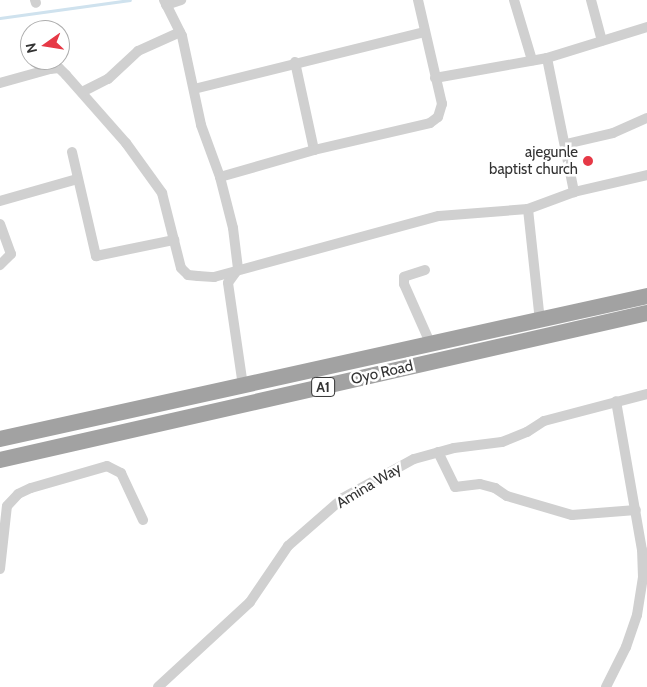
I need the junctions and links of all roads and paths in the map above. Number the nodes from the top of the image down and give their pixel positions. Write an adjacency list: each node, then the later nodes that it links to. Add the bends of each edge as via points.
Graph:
1 (181, 0): 5 (street)
2 (418, 0): 8 (street)
3 (514, 0): 11 (street)
4 (591, 0): 9 (street)
5 (165, 2): 7 (street)
6 (647, 27): 9 (street)
7 (180, 32): 15 (street); 16 (street, via 138,50 108,79)
8 (425, 32): 12 (street); 13 (street)
9 (602, 41): 10 (street)
10 (547, 58): 11 (street); 18 (street)
11 (532, 60): 13 (street)
12 (295, 62): 15 (street); 19 (street)
13 (435, 78): 19 (street, via 442,104 438,117 430,122)
14 (0, 83): 16 (street, via 59,68)
15 (194, 89): 22 (street, via 202,126)
16 (82, 92): 28 (street, via 126,143 162,193)
17 (647, 118): 18 (street, via 613,133)
18 (566, 144): 24 (street)
19 (314, 150): 22 (street)
20 (72, 152): 23 (street)
21 (647, 175): 24 (street)
22 (220, 177): 30 (street, via 233,228)
23 (77, 179): 25 (street); 28 (street, via 96,256)
24 (574, 192): 26 (street)
25 (0, 201)
26 (528, 209): 30 (street, via 439,216); 34 (street)
27 (0, 224): 29 (street, via 11,254)
28 (174, 240): 30 (street, via 181,268 188,275 214,277)
29 (0, 265)
30 (238, 269): 36 (street, via 228,283)
31 (425, 270): 35 (street, via 404,277 404,284)
32 (647, 296): 34 (highway, Oyo Road / A1)
33 (647, 313): 41 (highway, Oyo Road / A1)
34 (540, 321): 35 (highway, Oyo Road / A1)
35 (431, 345): 36 (highway, Oyo Road / A1)
36 (243, 386): 39 (highway, Oyo Road / A1)
37 (647, 394): 38 (street, Amina Way)
38 (616, 401): 40 (street, Amina Way, via 544,421 502,442); 42 (street)
39 (0, 439)
40 (438, 452): 42 (street, via 455,487 488,486 507,496 572,515); 45 (street, Amina Way, via 414,459 344,498 288,546 250,602)
41 (0, 460)
42 (636, 510): 46 (street, via 642,550 642,592 626,647)
43 (143, 520): 44 (street, via 121,473 107,466 31,488 18,494 7,506)
44 (0, 569)
45 (158, 687)
46 (606, 687)

